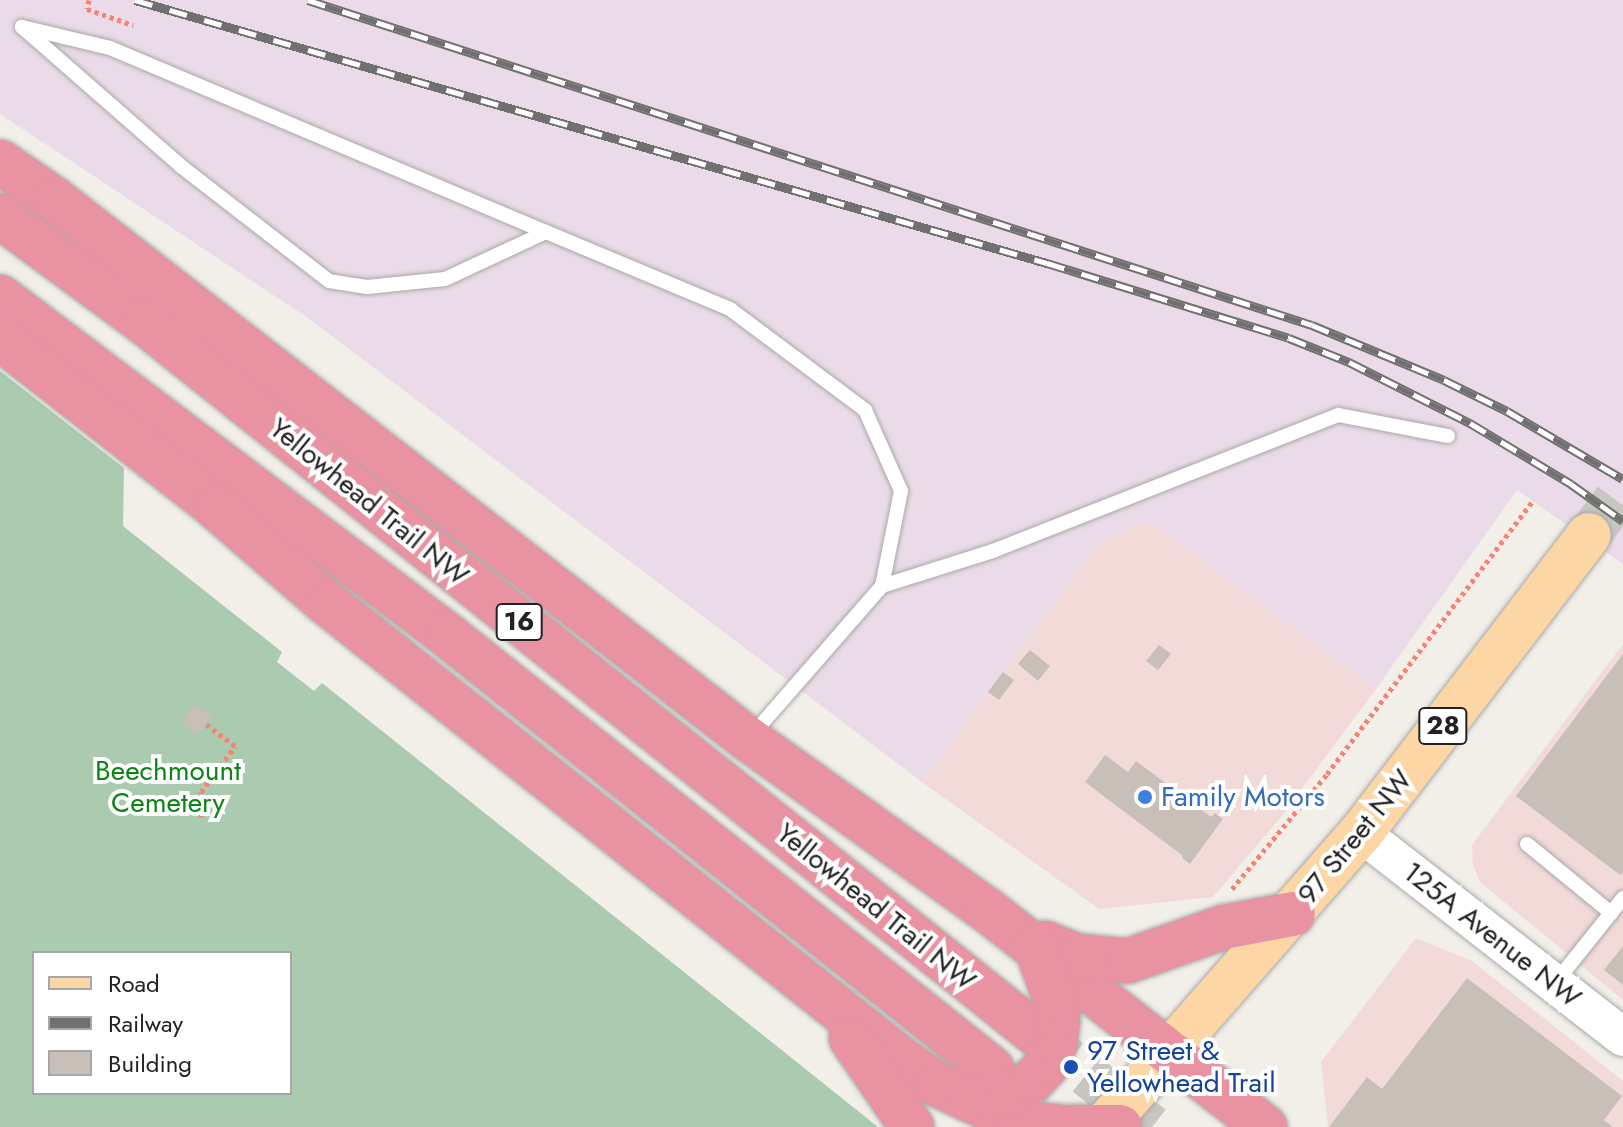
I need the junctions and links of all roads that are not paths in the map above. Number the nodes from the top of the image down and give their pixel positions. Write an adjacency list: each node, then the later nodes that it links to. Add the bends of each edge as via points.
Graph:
1 (0, 162): 9 (highway)
2 (0, 216): 19 (highway, Yellowhead Trail NW / 16, via 144,322)
3 (546, 232): 3 (lane, via 110,48 22,27 182,167 329,281 367,287 445,279); 8 (lane, via 730,309 865,410 901,491)
4 (0, 297): 22 (highway, Yellowhead Trail NW / 16, via 446,634)
5 (0, 338): 18 (highway)
6 (1448, 436): 8 (lane, via 1338,415 993,551)
7 (1589, 535): 10 (main road, 97 Street NW / 28)
8 (882, 586): 9 (lane)
9 (748, 739): 13 (highway)
10 (1361, 833): 15 (main road, 97 Street NW / 28); 17 (street, 125A Avenue NW)
11 (1527, 844): 14 (lane)
12 (1623, 898): 14 (lane)
13 (987, 910): 15 (highway, via 1054,948 1128,961 1224,927); 16 (highway)
14 (1611, 913): 17 (lane)
15 (1293, 914): 21 (main road, 97 Street NW)
16 (1036, 947): 21 (highway); 22 (highway, via 1054,995 1055,1044 1046,1066 1012,1092)
17 (1555, 984): 20 (street, 125A Avenue NW)
18 (822, 998): 22 (highway, via 938,1085); 23 (highway)
19 (1035, 1033)
20 (1623, 1037)
21 (1171, 1051): 25 (main road, 97 Street NW); 26 (highway)
22 (980, 1084): 24 (highway, via 1020,1123)
23 (912, 1127)
24 (1061, 1127)
25 (1101, 1127)
26 (1265, 1127)

